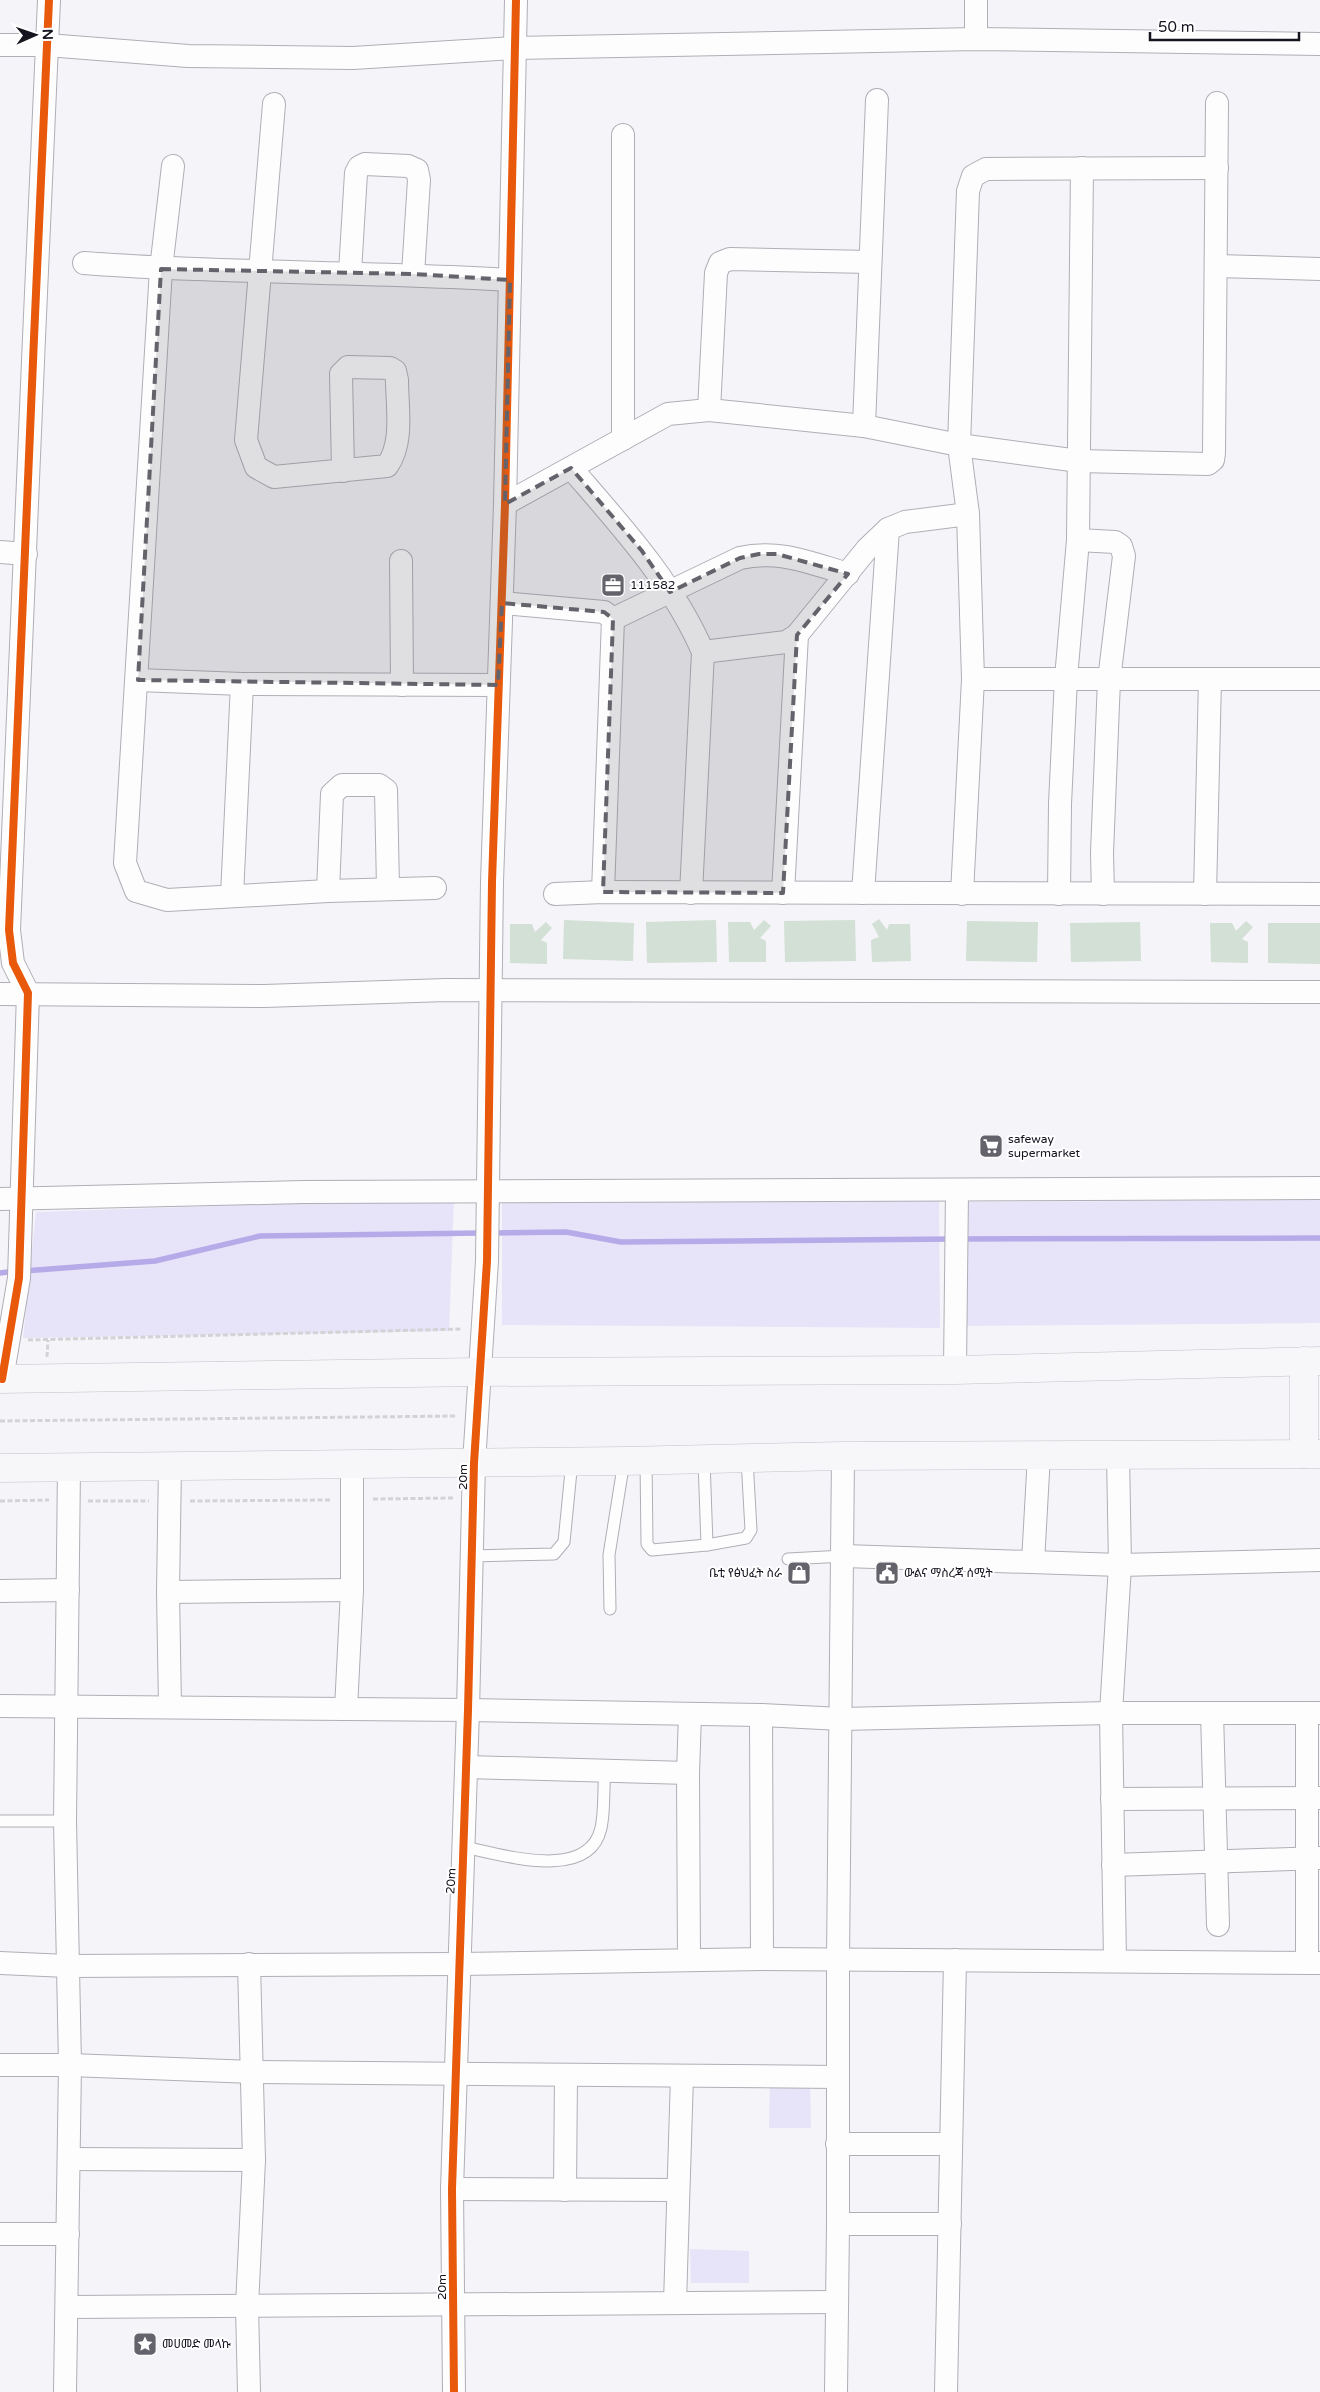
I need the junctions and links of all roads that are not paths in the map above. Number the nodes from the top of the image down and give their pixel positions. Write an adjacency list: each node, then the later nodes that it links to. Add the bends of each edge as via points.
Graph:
1 (49, 0): 7 (street)
2 (516, 0): 8 (street, 20m)
3 (976, 0): 4 (street)
4 (976, 39): 5 (street); 8 (street)
5 (1320, 44)
6 (0, 45): 7 (street)
7 (47, 45): 8 (street, via 188,56 353,58); 37 (street)
8 (514, 48): 24 (street, 20m)
9 (878, 100): 16 (street)
10 (1217, 103): 15 (street)
11 (274, 104): 21 (street)
12 (623, 135): 27 (street)
13 (173, 166): 19 (street)
14 (1082, 168): 15 (street); 28 (street, via 986,169 973,176 968,191); 29 (street)
15 (1217, 168): 18 (street)
16 (870, 262): 25 (street, via 730,259 720,263 716,273); 26 (street)
17 (84, 263): 19 (street)
18 (1216, 266): 20 (street); 29 (street, via 1213,460 1208,464)
19 (161, 269): 21 (street); 49 (street)
20 (1320, 269)
21 (258, 272): 22 (street); 31 (street, via 246,440 256,467 274,477)
22 (350, 272): 23 (street); 23 (street, via 356,173 365,164 408,166 417,170)
23 (413, 274): 24 (street)
24 (510, 280): 32 (street, 20m)
25 (709, 410): 26 (street); 27 (street, via 668,414)
26 (864, 426): 28 (street)
27 (623, 439): 30 (street)
28 (960, 446): 29 (street); 33 (street)
29 (1079, 461): 35 (street)
30 (571, 468): 32 (street); 40 (street, via 642,552)
31 (342, 471): 31 (street, via 342,374 348,367 390,368 395,371 397,380 395,455 387,466)
32 (505, 504): 41 (street, 20m)
33 (968, 514): 34 (street, via 905,522); 46 (street)
34 (888, 529): 39 (street); 61 (street)
35 (1078, 540): 45 (street); 50 (street, via 1115,542 1122,546 1124,556)
36 (0, 552): 37 (street)
37 (26, 554): 54 (street)
38 (401, 561): 52 (street)
39 (848, 574): 40 (street, via 777,554 760,554 740,558); 43 (street)
40 (670, 592): 42 (street); 44 (street, via 690,623)
41 (502, 603): 42 (street, via 604,612); 53 (street, 20m)
42 (613, 619): 58 (street)
43 (797, 635): 44 (street, via 786,642); 60 (street)
44 (703, 652): 59 (street)
45 (1066, 678): 46 (street); 50 (street); 64 (street)
46 (973, 679): 63 (street)
47 (1210, 679): 48 (street); 50 (street); 66 (street)
48 (1320, 679)
49 (138, 680): 51 (street); 68 (street, via 125,863 136,891 167,900)
50 (1109, 680): 65 (street)
51 (242, 684): 52 (street); 68 (street)
52 (402, 685): 53 (street)
53 (498, 685): 69 (street, 20m)
54 (8, 723): 71 (street, via 9,930 13,963)
55 (388, 888): 56 (street); 57 (street); 57 (street, via 386,790 379,785 342,785 332,794)
56 (435, 888)
57 (328, 891): 68 (street)
58 (603, 892): 59 (street); 62 (street)
59 (691, 893): 60 (street)
60 (783, 893): 61 (street)
61 (863, 893): 63 (street)
62 (556, 894)
63 (962, 894): 64 (street)
64 (1059, 894): 65 (street)
65 (1103, 894): 66 (street)
66 (1205, 894): 67 (street)
67 (1320, 894)
68 (232, 896)
69 (490, 992): 70 (street); 71 (street, via 446,990 264,996); 75 (street, 20m)
70 (1320, 992)
71 (28, 993): 72 (street); 76 (street)
72 (0, 994)
73 (1320, 1188): 74 (street)
74 (957, 1190): 75 (street); 78 (street)
75 (487, 1191): 76 (street); 79 (street, 20m, via 487,1261)
76 (10, 1199): 80 (street, via 20,1253 19,1278)
77 (1312, 1361): 78 (main road); 81 (main road)
78 (955, 1370): 79 (main road)
79 (479, 1372): 80 (main road); 89 (street, 20m)
80 (1, 1380)
81 (1312, 1454): 83 (main road)
82 (1039, 1455): 83 (main road); 84 (main road); 99 (street)
83 (1118, 1455): 100 (street)
84 (843, 1456): 85 (main road); 96 (street)
85 (747, 1458): 86 (main road); 94 (lane, via 751,1530 746,1538)
86 (704, 1460): 88 (main road); 94 (lane)
87 (572, 1461): 88 (main road); 89 (main road); 95 (lane, via 564,1542 554,1554)
88 (635, 1461): 94 (lane, via 647,1544 652,1550); 105 (lane, via 609,1555)
89 (474, 1463): 90 (main road); 95 (street, 20m)
90 (352, 1464): 92 (main road); 102 (street)
91 (68, 1466): 92 (main road); 93 (main road); 101 (street)
92 (170, 1466): 104 (street)
93 (0, 1468)
94 (707, 1545)
95 (472, 1556): 110 (street, 20m)
96 (844, 1556): 97 (lane); 99 (street); 116 (street)
97 (788, 1559)
98 (1320, 1560): 100 (street)
99 (1033, 1562): 100 (street)
100 (1120, 1566): 111 (street)
101 (68, 1590): 103 (street); 107 (street)
102 (352, 1590): 104 (street); 109 (street)
103 (0, 1591)
104 (168, 1592): 108 (street)
105 (610, 1609)
106 (0, 1706): 107 (street)
107 (65, 1706): 108 (street); 124 (street)
108 (170, 1707): 109 (street)
109 (346, 1709): 110 (street)
110 (468, 1710): 114 (street); 117 (street, 20m)
111 (1111, 1713): 112 (street); 116 (street); 122 (street)
112 (1212, 1713): 113 (street); 120 (street)
113 (1313, 1713): 121 (street)
114 (690, 1714): 115 (street); 119 (street)
115 (761, 1715): 116 (street); 130 (street)
116 (840, 1719): 131 (street)
117 (466, 1767): 118 (street); 125 (street, 20m)
118 (605, 1771): 119 (street); 125 (lane, via 601,1829 591,1846 571,1859 541,1861)
119 (688, 1773): 132 (street)
120 (1215, 1798): 121 (street); 122 (street); 127 (street)
121 (1314, 1798): 126 (street)
122 (1112, 1799): 128 (street)
123 (0, 1821): 124 (lane)
124 (64, 1821): 139 (street)
125 (464, 1847): 138 (street, 20m)
126 (1314, 1858): 127 (street); 136 (street)
127 (1217, 1862): 128 (street); 129 (street)
128 (1113, 1865): 134 (street)
129 (1218, 1925)
130 (762, 1959): 131 (street); 132 (street)
131 (838, 1959): 133 (street); 146 (street)
132 (690, 1960): 138 (street)
133 (955, 1960): 134 (street); 148 (street)
134 (1115, 1961): 136 (street)
135 (0, 1963): 139 (street)
136 (1314, 1963)
137 (249, 1964): 138 (street); 139 (street); 142 (street)
138 (459, 1964): 143 (street, 20m)
139 (67, 1966): 141 (street)
140 (0, 2065): 141 (street)
141 (70, 2065): 142 (street); 149 (street)
142 (253, 2072): 143 (street); 150 (street)
143 (456, 2075): 144 (street); 151 (street, 20m)
144 (566, 2075): 145 (street); 152 (street)
145 (682, 2076): 146 (street); 153 (street)
146 (838, 2077): 147 (street)
147 (837, 2144): 148 (street); 154 (street)
148 (951, 2144): 155 (street)
149 (69, 2159): 150 (street); 157 (street)
150 (254, 2160): 161 (street)
151 (452, 2189): 152 (street); 160 (street, 20m)
152 (565, 2190): 153 (street)
153 (678, 2190): 159 (street)
154 (838, 2224): 155 (street); 158 (street)
155 (950, 2224): 167 (street)
156 (0, 2234): 157 (street)
157 (68, 2234): 162 (street)
158 (836, 2302): 159 (street); 166 (street)
159 (675, 2303): 160 (street)
160 (453, 2304): 161 (street); 165 (street, 20m)
161 (248, 2306): 162 (street); 164 (street)
162 (68, 2307): 163 (street)
163 (65, 2392)
164 (249, 2392)
165 (454, 2392)
166 (836, 2392)
167 (946, 2392)

